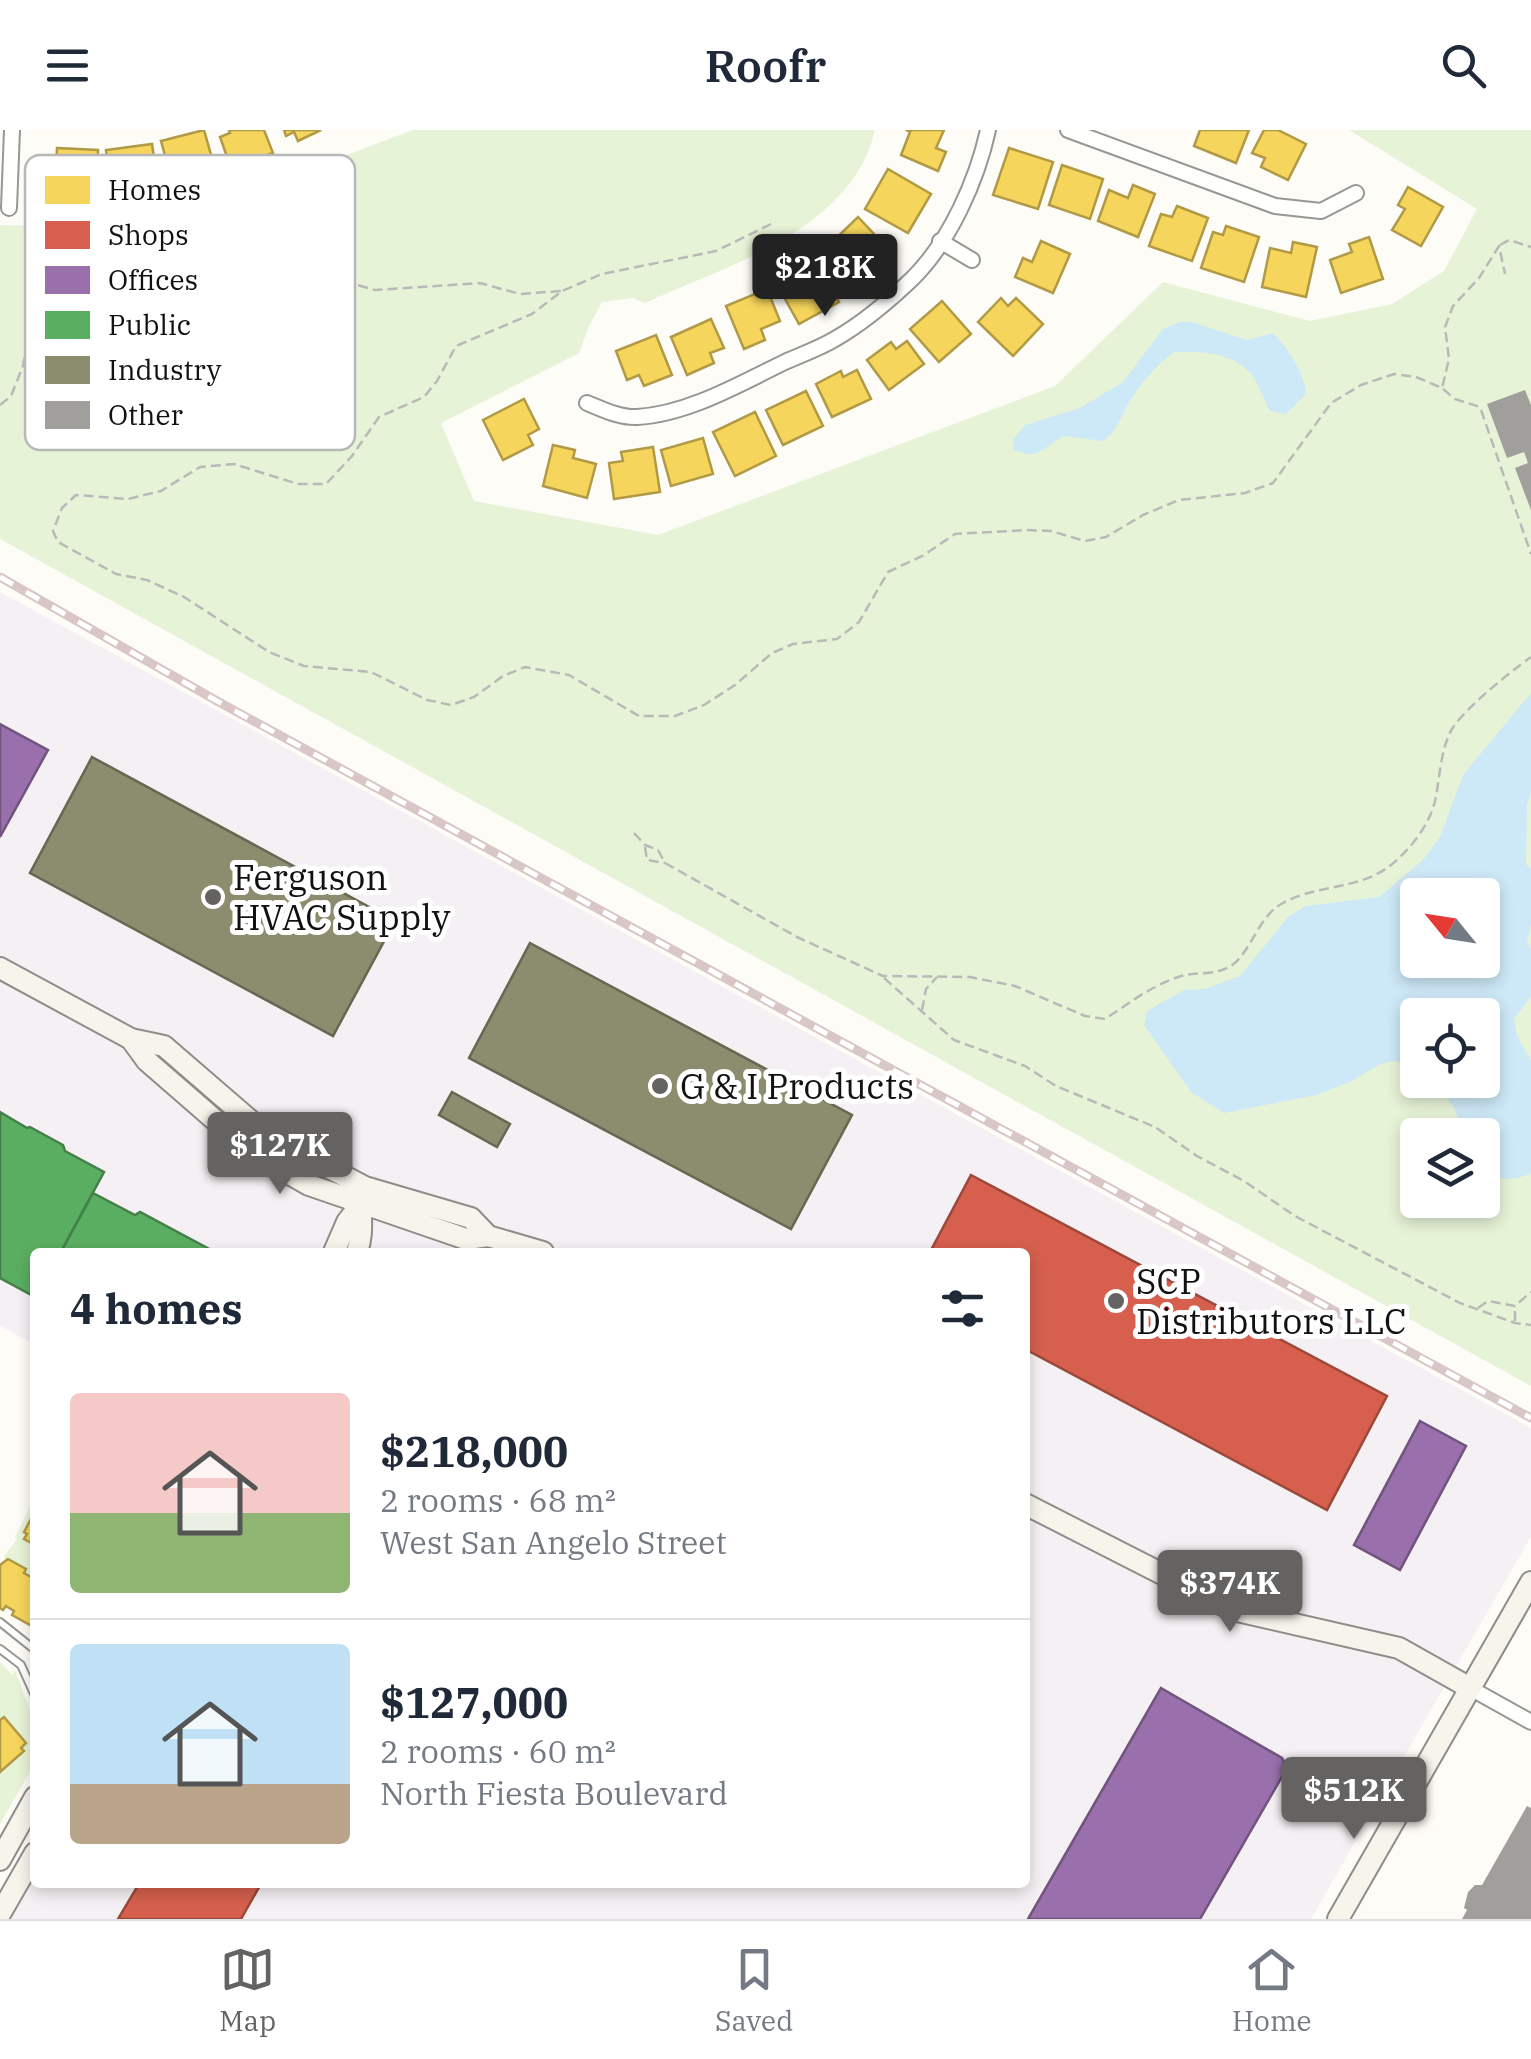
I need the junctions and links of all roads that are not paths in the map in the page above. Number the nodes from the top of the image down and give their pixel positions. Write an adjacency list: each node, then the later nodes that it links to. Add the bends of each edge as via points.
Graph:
1 (12, 130): 5 (street)
2 (988, 130): 6 (street, via 980,169)
3 (1068, 130): 4 (street, via 1275,206 1322,211)
4 (1356, 193)
5 (9, 208)
6 (940, 241): 7 (street); 8 (street, via 916,276 834,340 722,392 635,418)
7 (972, 260)
8 (586, 402)
9 (0, 968): 10 (street, via 132,1039 147,1061 254,1154 310,1185)
10 (362, 1196): 11 (street); 12 (street); 13 (street, via 466,1239 488,1236)
11 (336, 1248)
12 (358, 1248)
13 (529, 1248)
14 (1030, 1507): 20 (street, via 1233,1610 1399,1648)
15 (1531, 1582): 20 (street)
16 (0, 1622): 17 (lane)
17 (30, 1646)
18 (0, 1649): 19 (lane, via 21,1665)
19 (30, 1685)
20 (1470, 1688): 21 (street); 26 (street)
21 (1531, 1722)
22 (30, 1806): 23 (street)
23 (0, 1860)
24 (30, 1862): 25 (street)
25 (0, 1914)
26 (1338, 1919)

